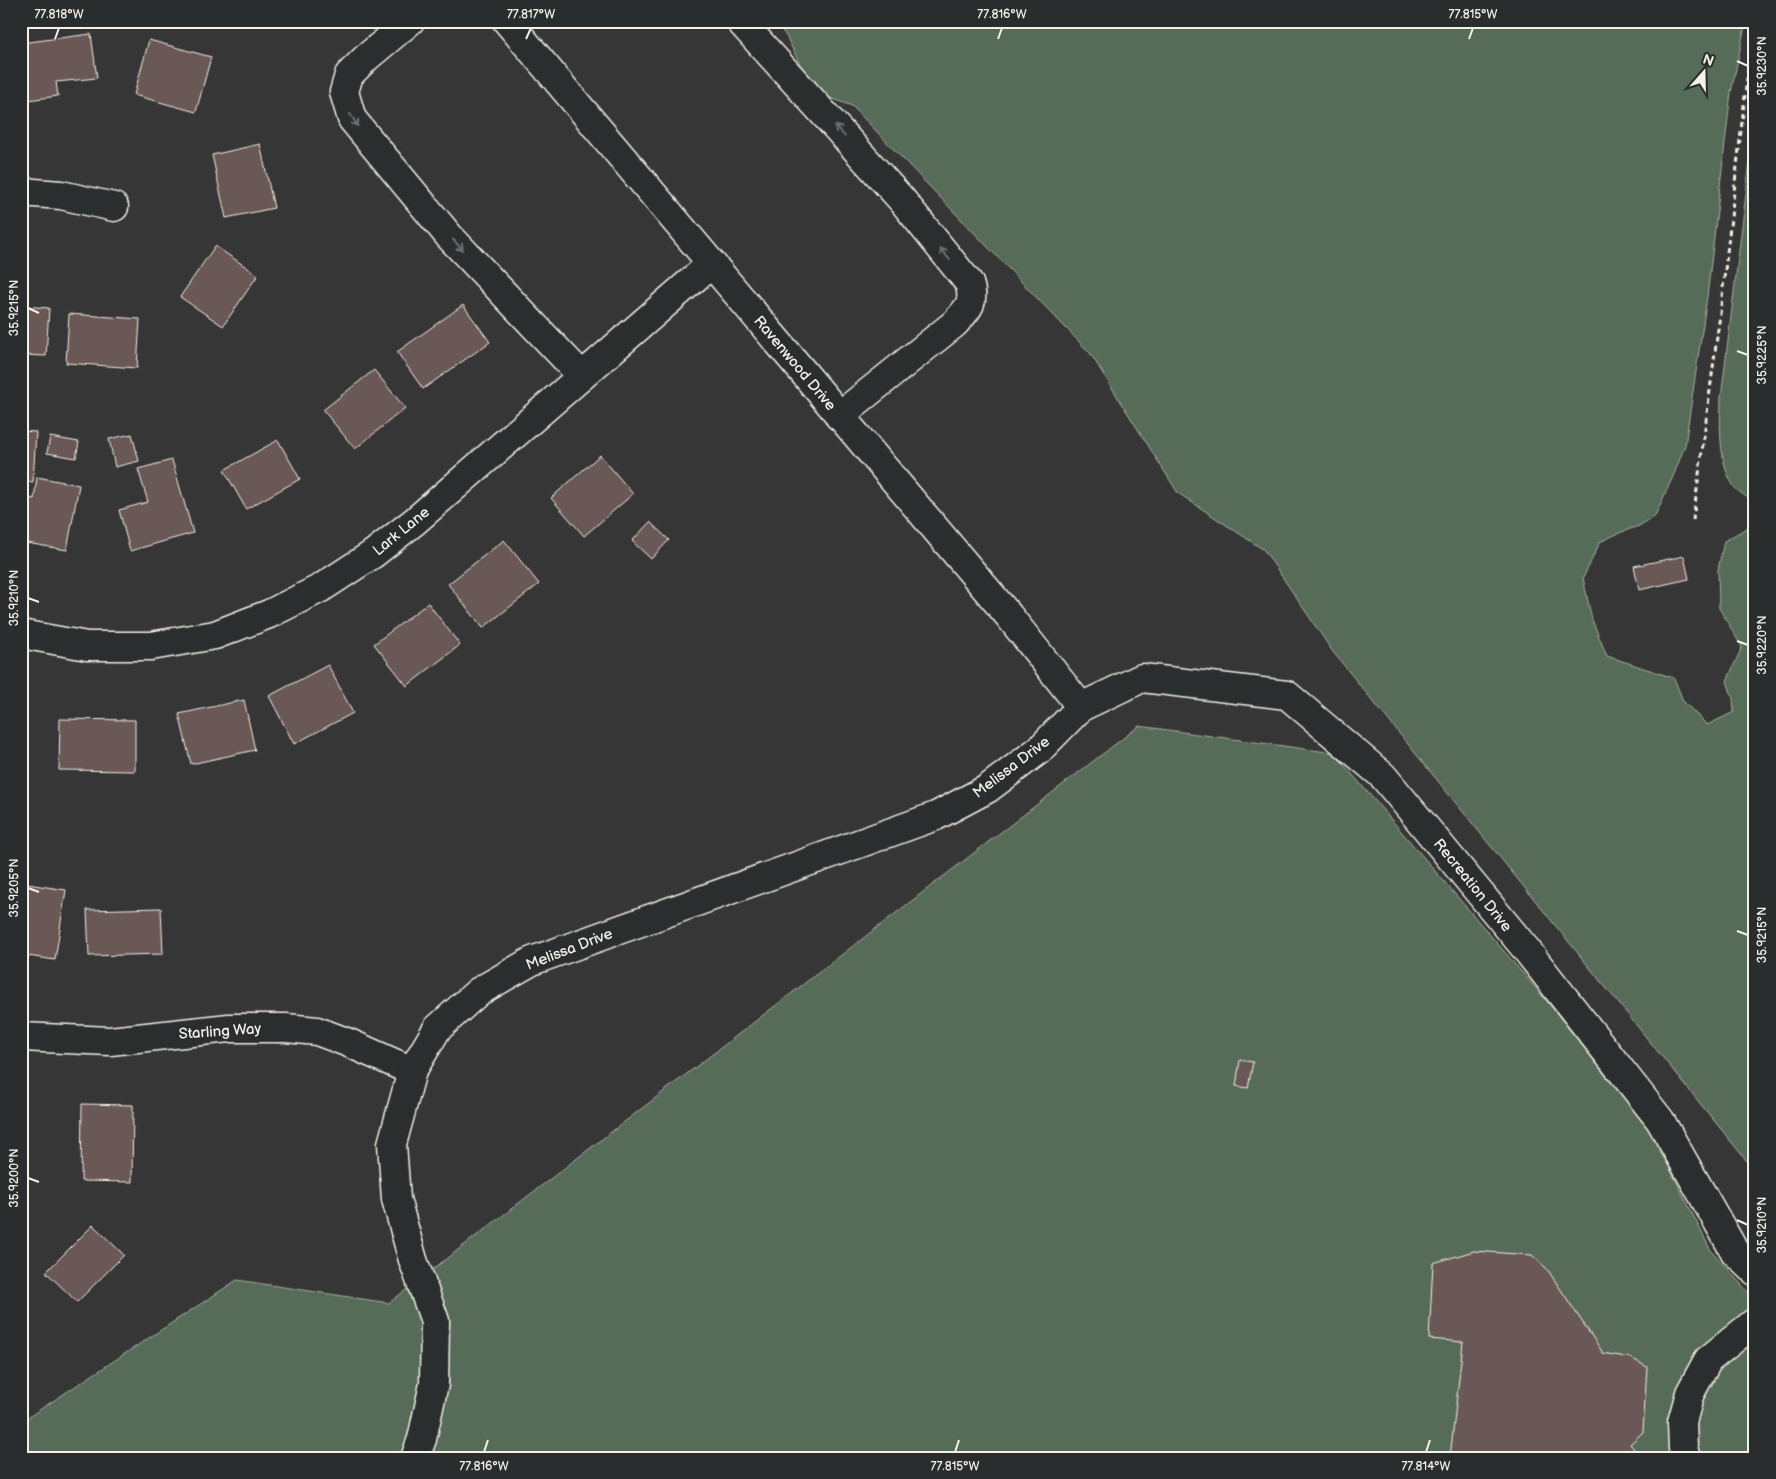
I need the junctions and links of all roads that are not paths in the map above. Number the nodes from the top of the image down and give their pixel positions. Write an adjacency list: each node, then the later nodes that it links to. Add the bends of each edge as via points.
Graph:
1 (410, 21): 7 (street, one-way to 7, via 349,75 344,92 352,119 450,236)
2 (507, 21): 6 (street, Ravenwood Drive)
3 (740, 21): 8 (street, one-way to 3, via 954,324 968,308 973,294 969,283 902,200)
4 (21, 192): 5 (street, via 61,195)
5 (114, 207)
6 (711, 264): 7 (street, Lark Lane); 8 (street, Ravenwood Drive)
7 (582, 376): 9 (street, Lark Lane, via 374,554 321,588 268,614 215,635 151,646 87,646)
8 (839, 416): 10 (street, Ravenwood Drive)
9 (21, 634)
10 (1081, 706): 12 (street, Melissa Drive, via 1039,750 987,789 936,816 532,961 478,992 437,1029); 13 (street, Recreation Drive, via 1142,678 1287,696 1383,776 1525,948 1660,1120 1734,1252)
11 (21, 1037): 12 (street, Starling Way, via 110,1041 229,1028 286,1028 317,1032)
12 (412, 1070): 15 (street, Melissa Drive, via 392,1144 396,1199 435,1321 434,1384)
13 (1755, 1271)
14 (1755, 1322): 16 (street, via 1708,1360 1690,1393 1682,1422)
15 (415, 1458)
16 (1686, 1458)

